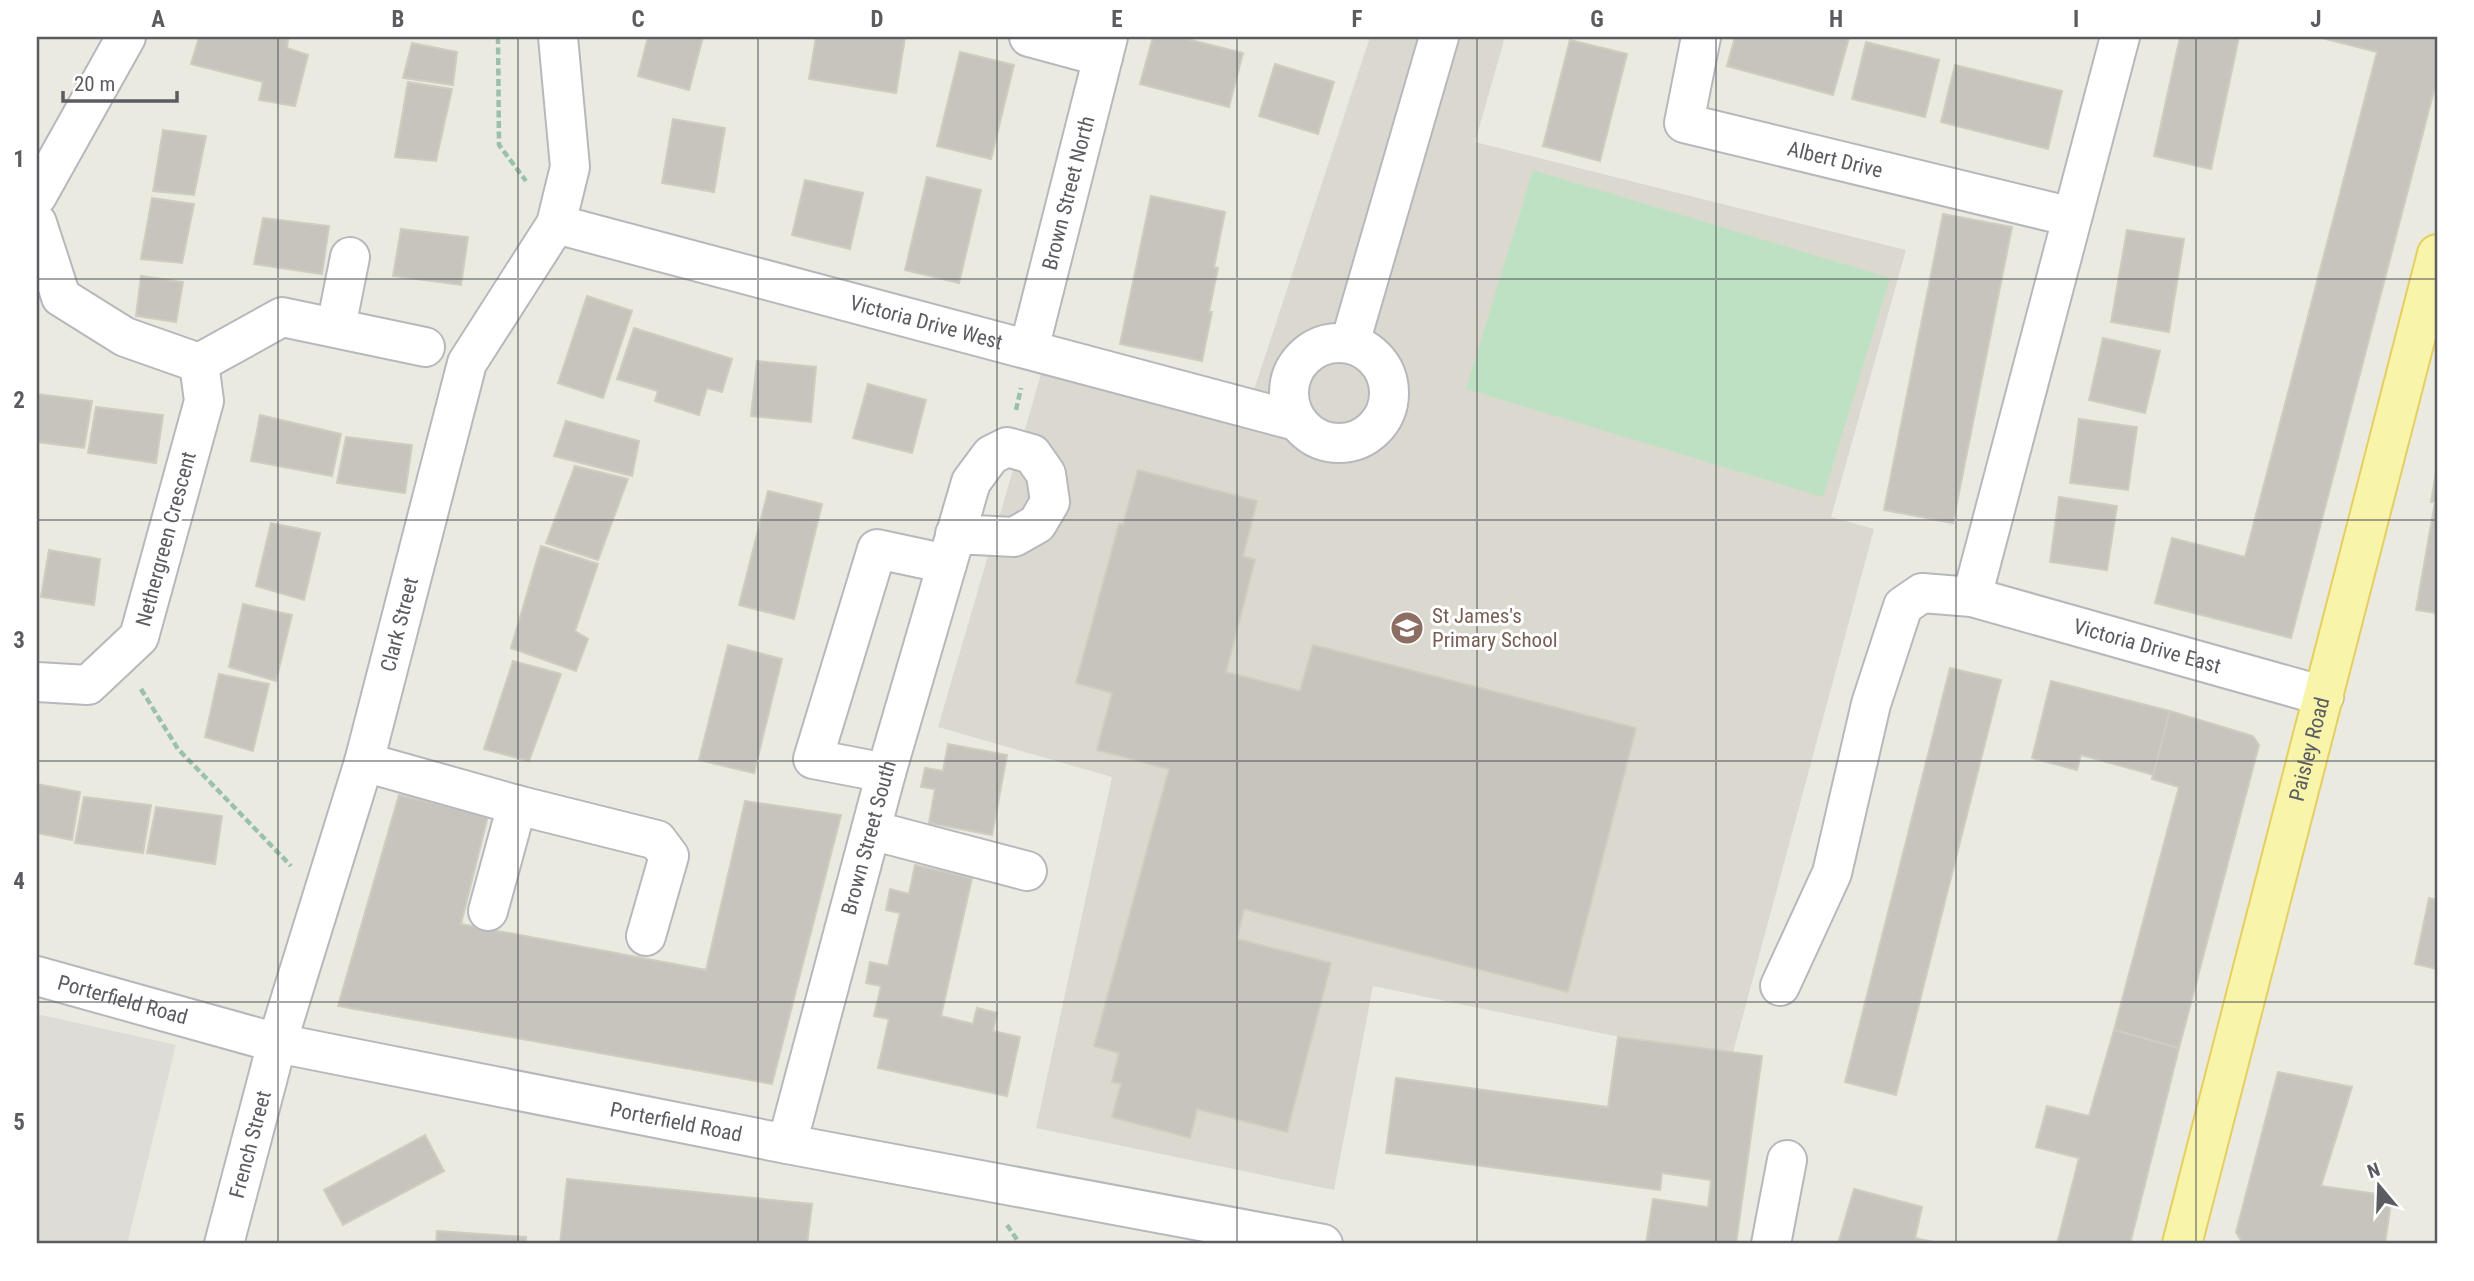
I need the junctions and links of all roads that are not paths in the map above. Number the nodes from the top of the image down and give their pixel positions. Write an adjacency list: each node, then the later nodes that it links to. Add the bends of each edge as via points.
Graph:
1 (126, 37): 8 (street)
2 (558, 37): 11 (street, Clark Street, via 570,167)
3 (1029, 37): 7 (street)
4 (1438, 37): 15 (street)
5 (1701, 37): 9 (street, Albert Drive, via 1684,123)
6 (2120, 37): 9 (street)
7 (1105, 47): 17 (street, Brown Street North)
8 (37, 196)
9 (2072, 217): 21 (street)
10 (37, 223): 18 (street, via 61,296 125,337)
11 (556, 224): 17 (street, Victoria Drive West); 24 (street, Clark Street, via 467,363)
12 (2437, 254): 23 (main road, Paisley Road)
13 (350, 257): 14 (street)
14 (336, 327): 16 (street); 18 (street, via 282,317)
15 (1350, 343): 19 (street, via 1317,347 1293,371 1288,388); 19 (street, via 1378,360 1386,374 1388,406 1381,421 1370,433 1339,443 1323,441)
16 (425, 347)
17 (1029, 349): 19 (street, Victoria Drive West)
18 (199, 363): 22 (street, Nethergreen Crescent, via 204,401 139,637 88,685)
19 (1296, 421)
20 (951, 549): 20 (street, Brown Street South, via 971,482 991,455 1007,447 1032,454 1046,474 1050,502 1037,524 1014,537); 25 (street, Brown Street South); 25 (street, via 877,548 813,759)
21 (1972, 597): 23 (street, Victoria Drive East); 32 (street, Victoria Drive East, via 1922,593 1903,606 1871,704 1832,873)
22 (37, 682)
23 (2324, 696): 40 (main road, Paisley Road)
24 (364, 762): 26 (street); 33 (street, Clark Street)
25 (886, 773): 27 (street, Brown Street South)
26 (517, 805): 29 (street); 30 (street, via 657,840 668,856)
27 (871, 830): 28 (street); 34 (street, Brown Street South)
28 (1027, 871)
29 (488, 911)
30 (646, 936)
31 (37, 976): 33 (street, Porterfield Road)
32 (1780, 986)
33 (277, 1044): 34 (street, Porterfield Road); 37 (street, French Street)
34 (787, 1144): 36 (street, Porterfield Road)
35 (1787, 1160): 39 (street)
36 (1168, 1230): 38 (street, Porterfield Road)
37 (224, 1244)
38 (1323, 1244)
39 (1772, 1244)
40 (2182, 1244)

